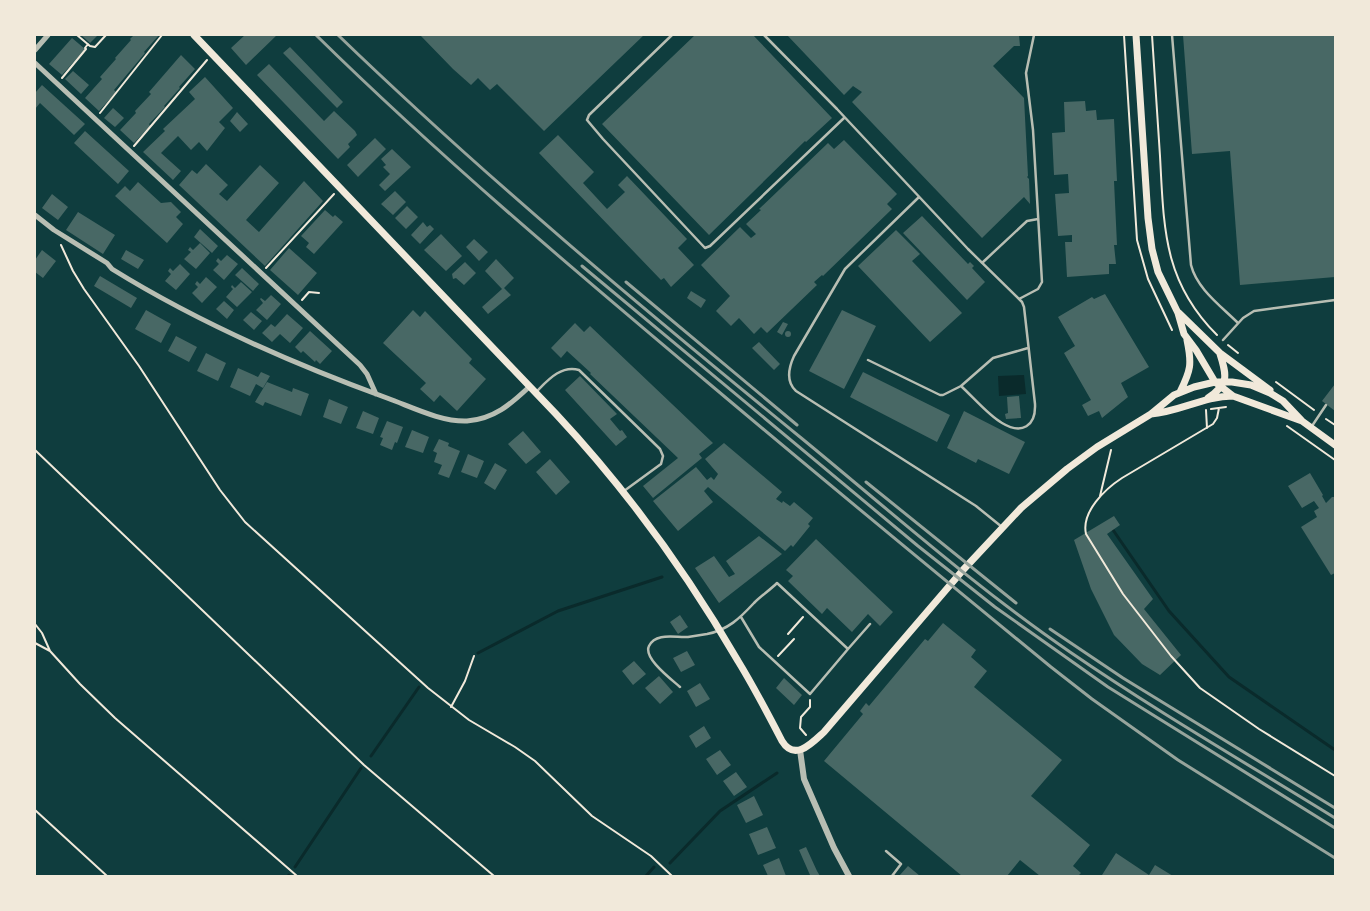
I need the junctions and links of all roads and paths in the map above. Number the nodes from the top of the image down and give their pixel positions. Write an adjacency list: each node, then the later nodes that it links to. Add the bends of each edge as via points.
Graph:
1 (48, 35): 13 (street)
2 (77, 35): 12 (path)
3 (106, 35): 12 (path, via 95,48)
4 (162, 35): 18 (path)
5 (194, 35): 14 (main road)
6 (672, 35): 17 (lane, via 587,120 705,248)
7 (764, 35): 17 (lane)
8 (1034, 35): 23 (lane, via 1026,73)
9 (1136, 35): 31 (main road, via 1150,241 1160,278)
10 (1152, 35): 34 (path, via 1169,253 1192,306)
11 (1172, 35): 32 (lane, via 1191,265 1202,286)
12 (88, 44): 16 (path)
13 (35, 50)
14 (213, 54): 19 (path); 20 (main road)
15 (35, 63): 16 (street)
16 (57, 84): 18 (street)
17 (844, 117): 21 (lane)
18 (95, 119): 19 (street)
19 (130, 152): 26 (street)
20 (340, 188): 26 (path); 43 (main road)
21 (919, 197): 25 (lane); 66 (lane, via 845,269 794,356 789,379 794,389 976,506)
22 (35, 215): 24 (street)
23 (1038, 219): 25 (lane, via 1027,221); 28 (lane, via 1041,284)
24 (57, 231): 46 (street, via 107,262 112,269 186,312 294,363); 81 (path, via 80,283 234,509 258,535)
25 (982, 263): 28 (lane)
26 (261, 273): 30 (street)
27 (319, 293): 30 (path, via 309,292)
28 (1019, 299): 35 (lane, via 1024,307)
29 (1335, 300): 32 (lane, via 1258,310)
30 (296, 306): 46 (street, via 363,368)
31 (1178, 313): 33 (main road); 36 (main road)
32 (1238, 323): 34 (lane)
33 (1187, 340): 39 (main road); 44 (main road, via 1191,364)
34 (1222, 340): 37 (path)
35 (1028, 348): 42 (lane, via 993,358); 42 (lane, via 1036,407 1034,419 1026,427 1003,424)
36 (1220, 353): 41 (main road, via 1225,368); 48 (main road)
37 (1242, 357)
38 (868, 360): 42 (lane, via 941,395)
39 (1215, 382): 41 (main road); 44 (main road)
40 (1277, 382): 54 (path)
41 (1223, 385): 47 (main road); 48 (main road, via 1251,385); 49 (main road)
42 (961, 386)
43 (529, 387): 45 (main road); 46 (street, via 496,413 469,420 450,419)
44 (1180, 392): 53 (main road)
45 (536, 393): 64 (main road); 64 (lane, via 555,374 579,370 660,449 664,456 661,464)
46 (376, 394)
47 (1233, 396): 49 (main road); 55 (main road)
48 (1275, 396): 55 (main road)
49 (1204, 400): 53 (main road, via 1167,413)
50 (1326, 405): 54 (lane)
51 (1231, 406): 59 (path, via 1219,408 1217,420)
52 (1206, 410): 59 (path)
53 (1151, 414): 60 (main road)
54 (1320, 414): 57 (path); 58 (lane)
55 (1302, 421): 58 (main road)
56 (1285, 425): 63 (path)
57 (1335, 425)
58 (1311, 427): 61 (main road)
59 (1207, 428): 65 (path, via 1119,480)
60 (1114, 435): 65 (path); 66 (main road, via 1050,483)
61 (1335, 445)
62 (35, 450): 89 (path, via 351,753)
63 (1335, 460)
64 (623, 492): 71 (main road)
65 (1100, 497): 84 (path, via 1087,517 1086,534 1123,594 1171,656 1200,688 1230,710)
66 (1003, 528): 82 (main road)
67 (808, 612): 68 (lane, via 777,584); 72 (path); 75 (lane)
68 (741, 617): 71 (lane); 78 (lane, via 758,645)
69 (35, 624): 76 (path)
70 (870, 624): 75 (lane)
71 (720, 630): 79 (lane, via 686,637 662,637 650,644 649,657); 83 (main road, via 785,745)
72 (788, 634)
73 (794, 639): 78 (path)
74 (35, 643): 76 (path)
75 (848, 649): 80 (lane)
76 (50, 651): 88 (path, via 115,718)
77 (474, 656): 81 (path)
78 (774, 660): 80 (lane)
79 (680, 687)
80 (810, 694): 82 (path, via 810,706 801,716 800,728)
81 (451, 707): 90 (path, via 529,756 586,811 651,856)
82 (812, 743): 83 (main road)
83 (800, 750): 91 (street, via 804,779)
84 (1335, 776)
85 (35, 810): 87 (path)
86 (886, 851): 92 (lane, via 901,864)
87 (107, 876)
88 (297, 876)
89 (494, 876)
90 (672, 876)
91 (849, 876)
92 (892, 876)

